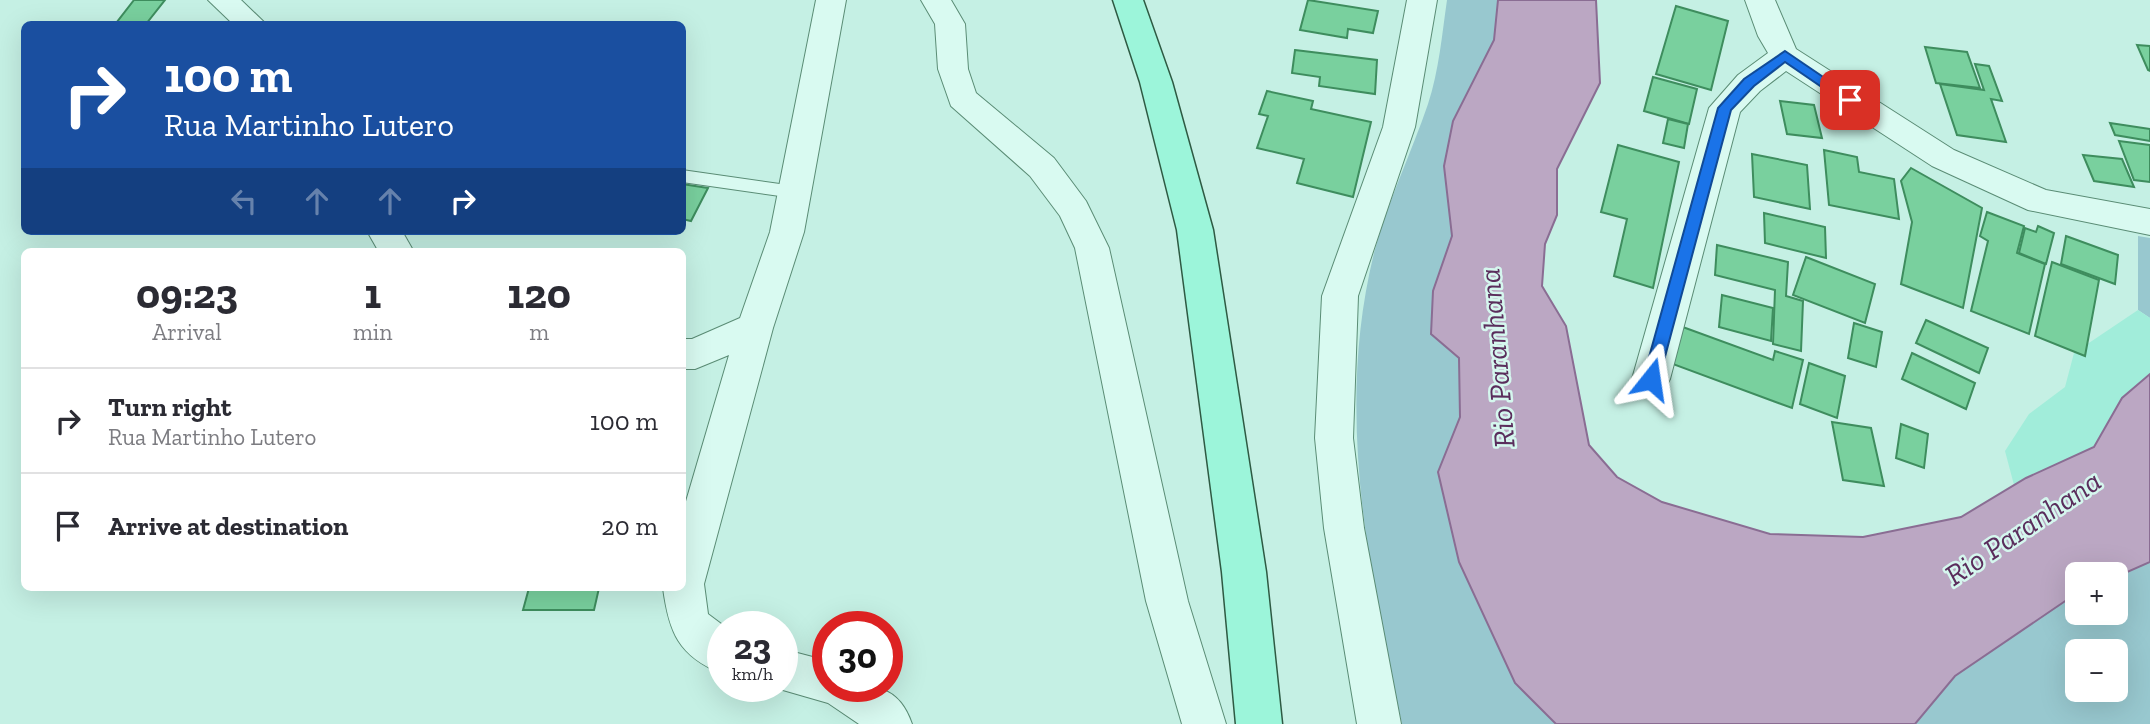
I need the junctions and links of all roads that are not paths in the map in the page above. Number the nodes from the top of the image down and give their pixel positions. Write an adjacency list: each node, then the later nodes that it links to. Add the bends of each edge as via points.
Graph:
1 (223, 0): 7 (street)
2 (831, 0): 10 (street)
3 (936, 0): 20 (street, via 950,24 953,69 962,98 1042,167 1074,210 1092,248 1167,601)
4 (1128, 0): 21 (main road, via 1156,82 1195,230 1244,572)
5 (1422, 0): 22 (street, via 1399,127 1340,296 1334,438 1344,528)
6 (1760, 0): 8 (street)
7 (248, 21)
8 (1785, 56): 11 (street, via 1942,158 2040,201); 14 (street, via 1725,108)
9 (686, 177): 10 (lane)
10 (794, 192): 12 (street, via 787,232)
11 (2150, 222)
12 (755, 328): 13 (street); 15 (street)
13 (686, 354)
14 (1651, 379)
15 (686, 573)
16 (684, 591): 17 (street, via 689,624)
17 (707, 639)
18 (864, 702): 19 (street)
19 (890, 724)
20 (1204, 724)
21 (1259, 724)
22 (1379, 724)

